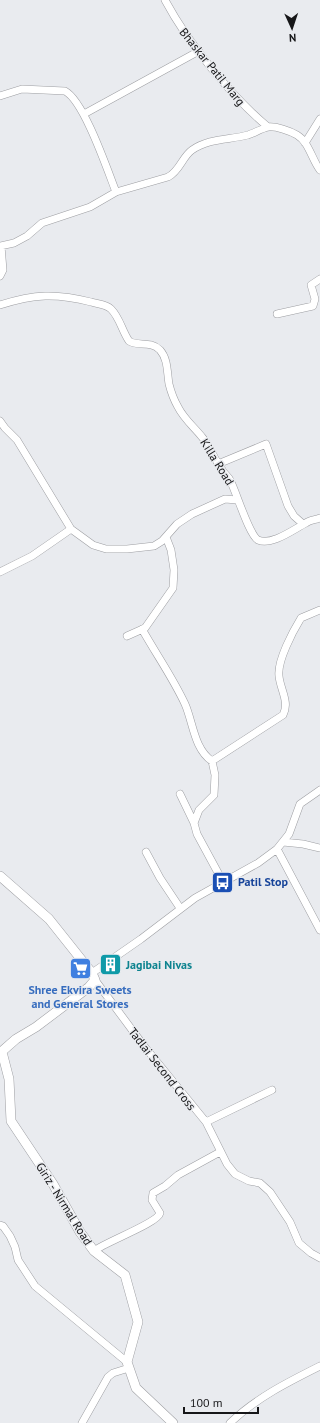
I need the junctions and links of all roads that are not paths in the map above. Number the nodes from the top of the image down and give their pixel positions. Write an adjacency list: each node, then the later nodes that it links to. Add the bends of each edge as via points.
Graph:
1 (165, 0): 2 (street, Bhaskar Patil Marg)
2 (199, 51): 4 (street); 6 (street, Bhaskar Patil Marg, via 246,109)
3 (0, 96): 4 (street, via 22,89 65,91)
4 (84, 114): 9 (street)
5 (320, 119): 7 (street)
6 (268, 127): 7 (street, via 286,130 298,135); 9 (street, via 247,135 205,143 191,150 174,173)
7 (305, 142): 8 (street)
8 (320, 170)
9 (116, 192): 10 (street, via 90,207 42,223 27,236)
10 (1, 246): 11 (street, via 3,270)
11 (0, 276)
12 (320, 279): 14 (street, via 311,285 313,306)
13 (0, 305): 16 (street, Killa Road, via 25,297 56,295 111,309 129,342 146,343 160,349 166,359 170,386 178,408 204,439)
14 (277, 314)
15 (0, 421): 20 (street, Killa Road, via 17,440)
16 (218, 464): 17 (street, Killa Road, via 229,478); 19 (street, via 266,444 288,506)
17 (237, 500): 19 (street, via 258,540 268,541); 21 (street, Killa Road, via 225,499 192,514 177,524)
18 (320, 519): 19 (street)
19 (303, 524)
20 (71, 529): 21 (street, Killa Road, via 93,545 106,549 154,546); 22 (street, via 32,556)
21 (166, 537): 24 (street, via 174,570 173,588)
22 (0, 572)
23 (320, 610): 26 (street, via 301,618 280,660 279,675 286,703 283,715)
24 (142, 629): 25 (street); 26 (street, via 185,704 194,733 207,758)
25 (127, 636)
26 (212, 761): 29 (street, via 215,775 214,795 199,810)
27 (320, 790): 30 (street, via 300,804 289,834)
28 (180, 794): 29 (street)
29 (194, 823): 35 (street, via 197,834)
30 (283, 842): 31 (street); 32 (street)
31 (320, 848)
32 (277, 849): 35 (street, via 258,863); 37 (street)
33 (146, 852): 36 (street)
34 (0, 876): 38 (main road, Tadlai Second Cross, via 49,919)
35 (223, 882): 36 (street)
36 (180, 908): 38 (street)
37 (320, 930)
38 (93, 977): 39 (main road, via 89,987 16,1039); 41 (street, Tadlai Second Cross, via 144,1046)
39 (1, 1053): 44 (main road, Giriz - Nirmal Road, via 9,1079 11,1121)
40 (272, 1090): 41 (street)
41 (206, 1122): 42 (street, Tadlai Second Cross)
42 (220, 1152): 44 (street, via 178,1175 153,1193 152,1200 160,1213 156,1219 124,1236 110,1240); 45 (street, Tadlai Second Cross, via 235,1174 260,1184 270,1192 290,1222 299,1243)
43 (0, 1225): 46 (street, via 10,1236 18,1260 34,1286)
44 (94, 1251): 46 (main road, Giriz - Nirmal Road, via 125,1275 138,1322)
45 (320, 1258)
46 (128, 1365): 48 (street, via 108,1377); 49 (main road, via 136,1388)
47 (320, 1366): 50 (street, via 284,1384 243,1410)
48 (82, 1423)
49 (173, 1423)
50 (230, 1423)

